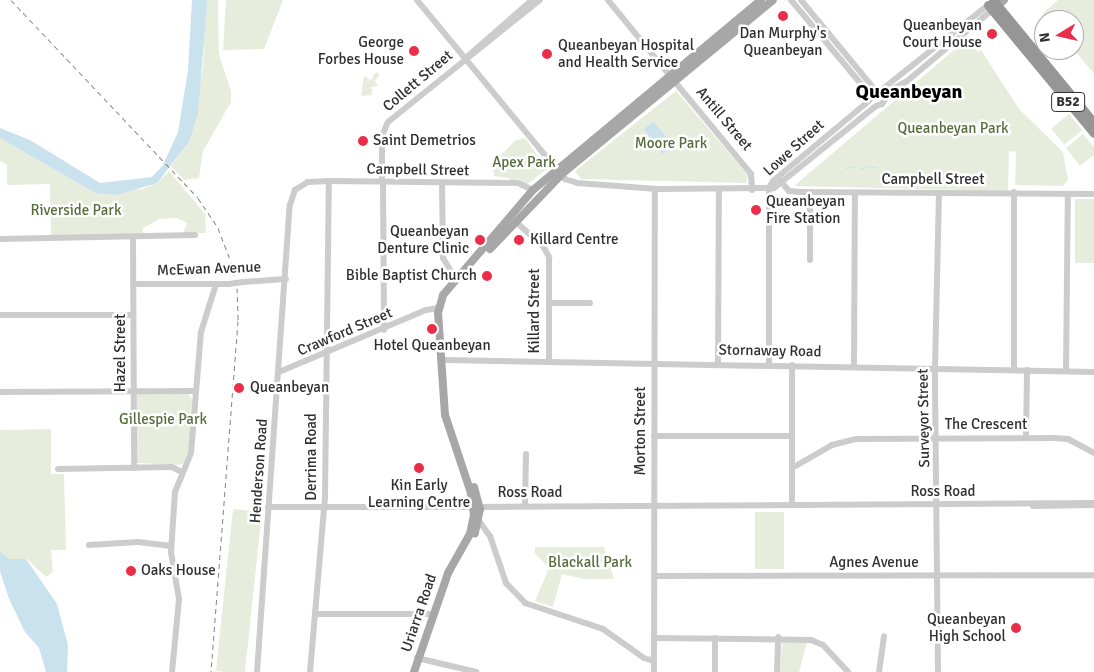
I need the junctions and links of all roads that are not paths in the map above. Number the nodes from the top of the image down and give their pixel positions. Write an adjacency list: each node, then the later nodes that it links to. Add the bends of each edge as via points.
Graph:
1 (417, 0): 10 (street)
2 (532, 0): 10 (street, Collett Street)
3 (540, 0): 10 (street, Collett Street)
4 (608, 0): 12 (street, Antill Street)
5 (761, 0): 12 (main road)
6 (773, 0): 12 (main road)
7 (791, 0): 13 (street)
8 (801, 0): 13 (street)
9 (995, 3): 11 (highway, B52); 13 (street, Lowe Street)
10 (465, 58): 16 (street); 19 (street, Collett Street, via 386,124 382,136)
11 (1046, 70): 14 (highway, B52); 15 (highway, B52)
12 (673, 79): 16 (main road); 25 (street, Antill Street, via 751,174)
13 (876, 97): 18 (street, Lowe Street)
14 (1094, 123)
15 (1094, 133)
16 (560, 172): 22 (street, via 572,182); 23 (main road); 32 (main road)
17 (329, 181): 19 (street, Campbell Street); 39 (street, Henderson Road, via 303,184 292,194); 49 (street, Derrima Road)
18 (780, 181): 21 (street, Lowe Street); 26 (street, Campbell Street, via 788,191)
19 (382, 182): 20 (street, Campbell Street); 48 (street, Collett Street)
20 (442, 183): 23 (street, Campbell Street, via 523,183); 38 (street, via 442,254)
21 (769, 188): 25 (street); 54 (street)
22 (655, 189): 24 (street); 51 (street, Morton Street)
23 (533, 190): 32 (main road)
24 (719, 190): 25 (street); 53 (street)
25 (752, 190)
26 (810, 192): 28 (street, Campbell Street); 36 (street)
27 (1014, 192): 29 (street, Campbell Street); 30 (street, Campbell Street); 58 (street)
28 (855, 193): 29 (street, Campbell Street); 56 (street)
29 (938, 194): 57 (street, Surveyor Street)
30 (1068, 194): 31 (street, Campbell Street); 60 (street)
31 (1094, 194)
32 (513, 219): 37 (main road); 43 (street, Killard Street, via 546,251); 45 (main road)
33 (195, 236): 35 (street)
34 (0, 239): 35 (street)
35 (133, 239): 40 (street, Hazel Street)
36 (810, 260)
37 (470, 266): 38 (street, via 460,271); 42 (main road)
38 (448, 267): 42 (street, via 454,277)
39 (286, 279): 41 (street, McEwan Avenue, bridge); 61 (street, Henderson Road)
40 (133, 284): 41 (street, McEwan Avenue); 47 (street, Hazel Street)
41 (216, 284): 64 (street, via 201,332)
42 (451, 285): 45 (main road)
43 (549, 303): 44 (street); 50 (street, Killard Street)
44 (590, 303)
45 (440, 311): 48 (street, Crawford Street, via 420,314); 52 (main road, Uriarra Road)
46 (0, 315): 47 (street)
47 (133, 315): 63 (street, Hazel Street)
48 (384, 330): 49 (street, Crawford Street)
49 (325, 355): 61 (street, Crawford Street); 82 (street, Derrima Road)
50 (549, 361): 51 (street, Stornaway Road); 52 (street, Stornaway Road)
51 (653, 362): 53 (street, Stornaway Road); 66 (street, Morton Street)
52 (445, 363): 83 (main road, Uriarra Road, via 447,424)
53 (718, 363): 54 (street, Stornaway Road)
54 (769, 364): 55 (street, Stornaway Road)
55 (792, 365): 56 (street, Stornaway Road); 67 (street)
56 (854, 365): 57 (street, Stornaway Road)
57 (935, 368): 58 (street, Stornaway Road); 69 (street, Surveyor Street)
58 (1014, 370): 59 (street, Stornaway Road)
59 (1027, 370): 60 (street, Stornaway Road); 68 (street)
60 (1066, 371): 62 (street, Stornaway Road)
61 (279, 372): 81 (street, Henderson Road)
62 (1094, 372)
63 (133, 390): 64 (street); 65 (street); 72 (street, Hazel Street)
64 (196, 391): 75 (street, via 191,453)
65 (0, 392)
66 (654, 436): 67 (street); 78 (street, Morton Street)
67 (792, 436): 73 (street)
68 (1026, 437): 69 (street, The Crescent); 70 (street, The Crescent, via 1068,439)
69 (936, 438): 73 (street, The Crescent, via 856,438 832,445); 76 (street, Surveyor Street)
70 (1094, 453)
71 (526, 454): 80 (street)
72 (134, 468): 74 (street); 75 (street, via 172,467)
73 (792, 468): 79 (street)
74 (58, 469)
75 (182, 472): 88 (street, via 176,487)
76 (937, 504): 77 (street, Ross Road); 79 (street, Ross Road); 90 (street, Surveyor Street)
77 (1094, 504)
78 (654, 505): 79 (street, Ross Road); 80 (street, Ross Road); 92 (street, Morton Street)
79 (792, 505)
80 (525, 506): 83 (street, Ross Road)
81 (268, 507): 82 (street, Ross Road); 102 (street, Henderson Road)
82 (325, 507): 83 (street, Ross Road); 93 (street, Derrima Road)
83 (477, 507): 84 (main road, Uriarra Road); 89 (main road, Uriarra Road, via 471,529)
84 (479, 521): 85 (street); 86 (main road, Uriarra Road)
85 (488, 534): 86 (street); 100 (street, via 503,579 525,603 603,629 644,658)
86 (474, 536): 89 (main road, Uriarra Road)
87 (90, 545): 88 (street, via 138,542)
88 (171, 546): 101 (street, via 179,592)
89 (452, 564): 94 (main road, Uriarra Road)
90 (938, 575): 91 (street, Agnes Avenue); 92 (street, Agnes Avenue); 111 (street, Surveyor Street)
91 (1094, 575)
92 (655, 576): 96 (street, Morton Street)
93 (315, 614): 94 (street); 103 (street, Derrima Road)
94 (433, 614): 99 (main road, Uriarra Road)
95 (884, 636): 110 (street)
96 (654, 638): 97 (street); 100 (street, Morton Street)
97 (715, 638): 98 (street); 107 (street)
98 (778, 638): 108 (street); 109 (street, via 811,640 823,645)
99 (417, 658): 104 (main road, Uriarra Road); 105 (street)
100 (654, 661): 106 (street, Morton Street)
101 (172, 672)
102 (257, 672)
103 (310, 672)
104 (414, 672)
105 (476, 672)
106 (654, 672)
107 (715, 672)
108 (777, 672)
109 (848, 672)
110 (879, 672)
111 (938, 672)

